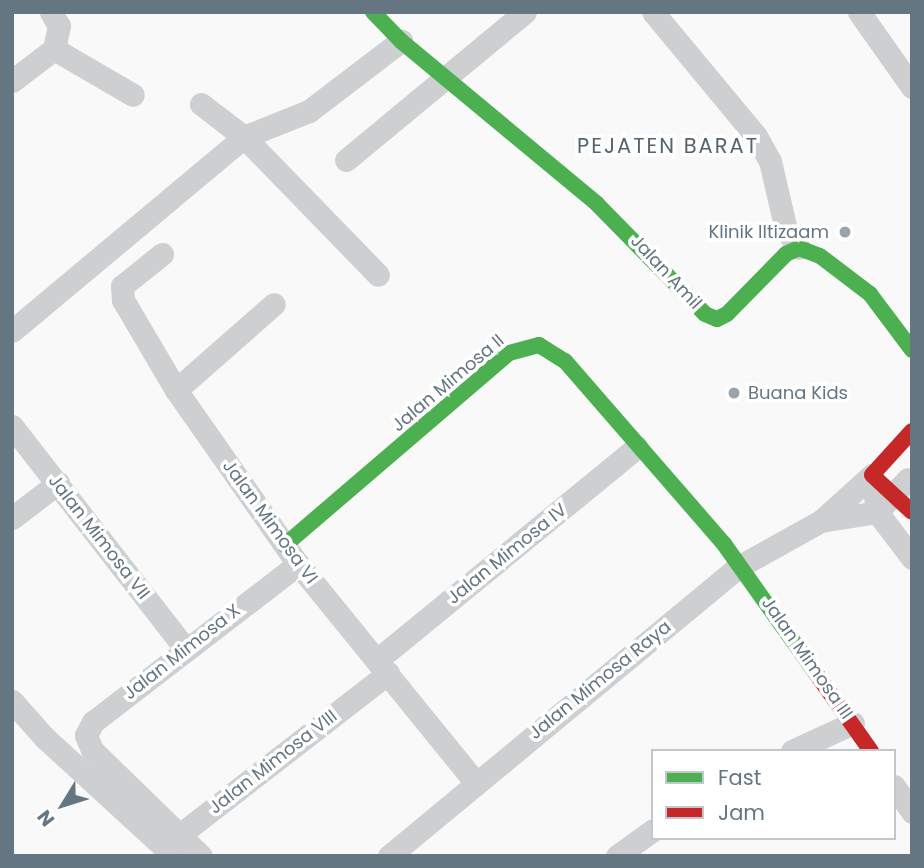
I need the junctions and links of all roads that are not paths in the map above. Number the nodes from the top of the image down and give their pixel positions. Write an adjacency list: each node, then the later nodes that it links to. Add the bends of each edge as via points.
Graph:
1 (51, 12): 7 (street, via 59,26)
2 (373, 12): 6 (street, Jalan Amil)
3 (525, 12): 8 (street)
4 (653, 12): 15 (street, via 756,136 769,161 786,230)
5 (859, 12): 10 (street)
6 (401, 41): 8 (street, Jalan Amil); 13 (street, via 309,111)
7 (54, 48): 9 (street); 11 (street)
8 (445, 77): 14 (street); 15 (street, Jalan Amil, via 597,204 710,317 727,314 786,254)
9 (12, 81)
10 (912, 87)
11 (133, 95)
12 (201, 104): 13 (street)
13 (244, 137): 17 (street); 19 (street)
14 (346, 160)
15 (799, 248): 20 (street, via 820,256 870,294)
16 (162, 254): 21 (street, Jalan Mimosa VI, via 122,286 123,300)
17 (378, 275)
18 (274, 304): 21 (street)
19 (12, 331)
20 (908, 334)
21 (176, 390): 32 (street, Jalan Mimosa VI)
22 (12, 426): 26 (street, Jalan Mimosa VII)
23 (912, 431): 25 (street)
24 (637, 447): 32 (street, Jalan Mimosa II, via 565,362 552,350 529,344 509,354); 34 (street, Jalan Mimosa II); 36 (street, Jalan Mimosa IV)
25 (881, 467): 27 (street); 28 (street); 31 (street, Jalan Mimosa Raya)
26 (58, 484): 30 (street); 35 (street, Jalan Mimosa VII)
27 (905, 485): 28 (street); 29 (street)
28 (877, 512): 31 (street, Jalan Mimosa Raya); 33 (street)
29 (912, 512)
30 (12, 518)
31 (821, 521): 34 (street, Jalan Mimosa Raya)
32 (291, 554): 35 (street, Jalan Mimosa X); 36 (street, Jalan Mimosa VI)
33 (912, 558)
34 (740, 566): 38 (street, Jalan Mimosa III); 41 (street, Jalan Mimosa Raya)
35 (185, 648): 45 (street, Jalan Mimosa X, via 93,722 86,735 92,750)
36 (382, 667): 41 (street, Jalan Mimosa VI); 45 (street, Jalan Mimosa VIII)
37 (12, 701): 45 (street, via 45,738)
38 (853, 723): 39 (street); 40 (street, Jalan Mimosa III)
39 (796, 749)
40 (870, 749)
41 (475, 782): 47 (street, Jalan Mimosa Raya)
42 (896, 789): 43 (street)
43 (912, 812)
44 (651, 831): 48 (street)
45 (170, 848): 46 (street)
46 (201, 856)
47 (389, 856)
48 (618, 856)

